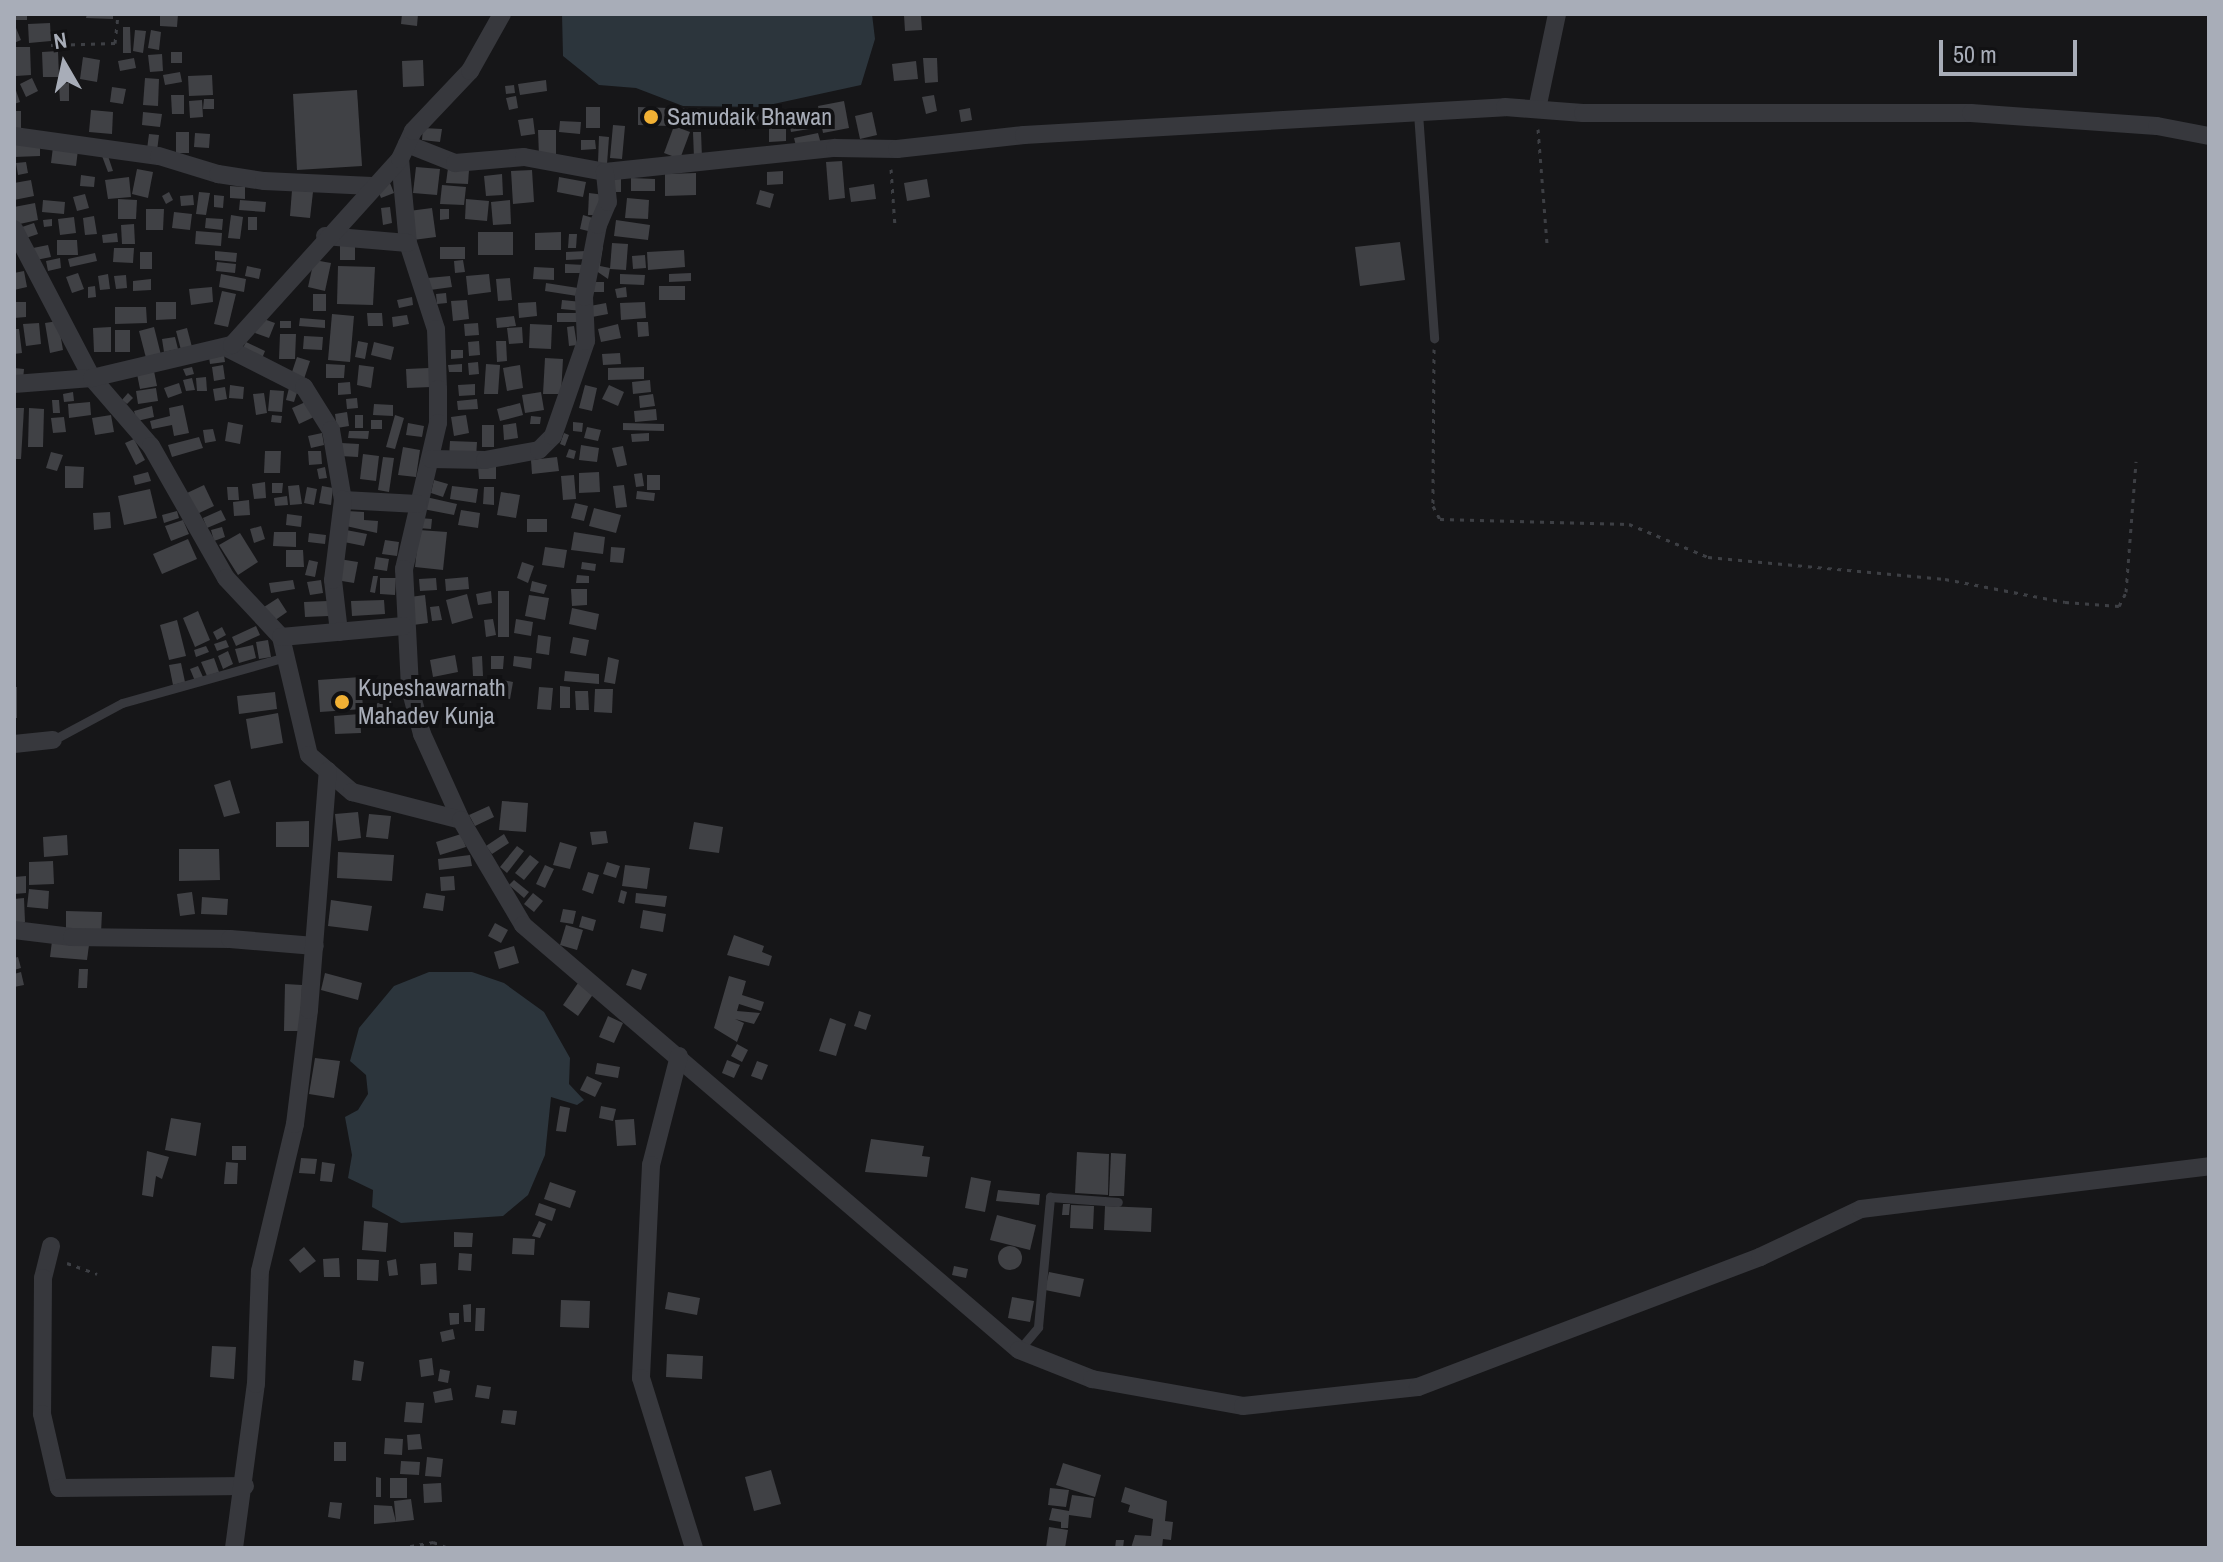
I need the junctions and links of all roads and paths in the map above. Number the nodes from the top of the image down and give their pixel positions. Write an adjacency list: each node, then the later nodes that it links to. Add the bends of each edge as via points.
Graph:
1 (118, 14): 4 (path, via 115,43)
2 (502, 14): 10 (street, via 470,71)
3 (1557, 14): 5 (street)
4 (51, 45)
5 (1537, 109): 6 (street); 8 (street, via 1971,113 2157,126); 17 (path)
6 (1418, 113): 9 (street, via 1024,135); 18 (lane)
7 (14, 136): 12 (street, via 159,156 264,181)
8 (2209, 136)
9 (891, 149): 11 (street, via 835,148); 13 (path)
10 (404, 152): 11 (street, via 455,163 524,157); 12 (street); 16 (street)
11 (605, 172): 22 (street, via 608,202 598,225 584,297 586,341 553,436 539,450 526,453 485,460)
12 (372, 186): 15 (street)
13 (895, 226)
14 (14, 229): 20 (street)
15 (325, 236): 16 (street); 19 (street)
16 (408, 243): 22 (street, via 436,329 438,423)
17 (1547, 243)
18 (1434, 338): 23 (path, via 1433,506 1440,519 1629,524 1708,557 1945,579 2065,602 2119,606 2126,592)
19 (225, 347): 20 (street); 24 (street, via 304,387 331,430)
20 (92, 378): 21 (street); 28 (street, via 151,446 226,578)
21 (14, 384)
22 (431, 459): 25 (street)
23 (2136, 461)
24 (343, 500): 25 (street); 27 (street, via 333,580)
25 (418, 504): 26 (street, via 404,569)
26 (404, 626): 27 (street); 33 (street, via 410,688 422,734)
27 (339, 632): 28 (street)
28 (281, 637): 29 (street)
29 (286, 657): 30 (lane, via 122,703); 32 (street, via 309,755)
30 (53, 740): 31 (street)
31 (14, 744)
32 (328, 771): 33 (street, via 352,792); 35 (street)
33 (461, 820): 36 (street, via 523,925)
34 (14, 930): 35 (street)
35 (315, 946): 42 (street, via 295,1124 260,1271)
36 (679, 1056): 41 (street); 48 (street, via 651,1165 641,1378)
37 (2209, 1166): 41 (street, via 1861,1209 1760,1257 1418,1387 1243,1406 1092,1379)
38 (1118, 1202): 41 (lane, via 1050,1197 1038,1327)
39 (50, 1251): 40 (path); 42 (street, via 43,1278 42,1414 59,1488)
40 (97, 1274)
41 (1019, 1350)
42 (245, 1486): 43 (street)
43 (234, 1548)
44 (323, 1548): 45 (path)
45 (356, 1548)
46 (400, 1548): 47 (path, via 433,1542)
47 (449, 1548)
48 (694, 1548)

